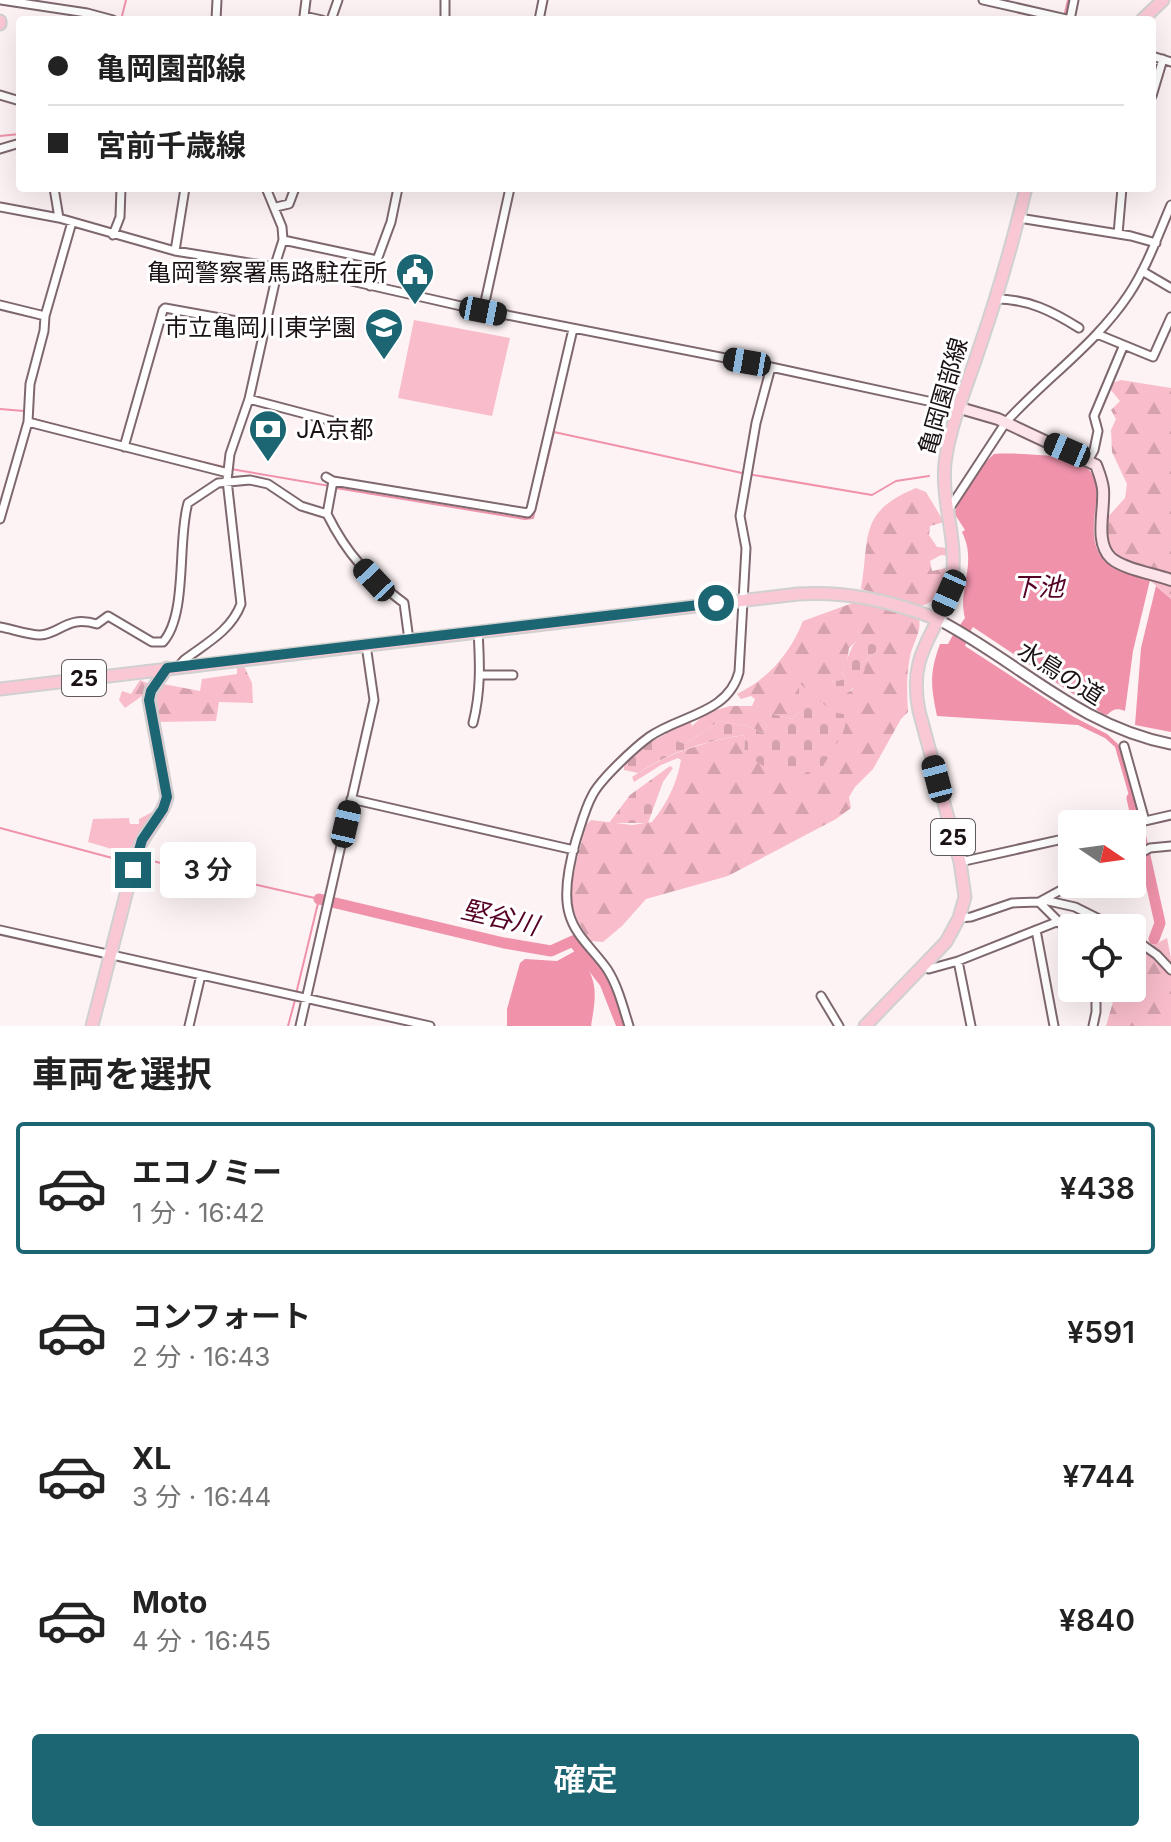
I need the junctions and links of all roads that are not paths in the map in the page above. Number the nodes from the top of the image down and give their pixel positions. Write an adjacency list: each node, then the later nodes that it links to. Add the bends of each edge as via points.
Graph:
1 (1, 0): 4 (street)
2 (983, 0): 5 (street)
3 (1163, 0): 6 (main road)
4 (98, 16)
5 (1053, 16)
6 (1146, 16)
7 (1167, 61): 8 (street)
8 (1156, 87)
9 (55, 192): 21 (street)
10 (121, 192): 26 (street)
11 (184, 192): 29 (street)
12 (268, 192): 20 (street)
13 (294, 192): 20 (street, via 289,204)
14 (397, 192): 30 (street)
15 (509, 192): 37 (street)
16 (1025, 192): 22 (main road, 亀岡園部線 / 25)
17 (1122, 192): 25 (street)
18 (1171, 205): 24 (street)
19 (0, 207): 21 (street)
20 (276, 207): 27 (street)
21 (59, 218): 23 (street)
22 (1019, 218): 25 (street); 35 (main road, 亀岡園部線 / 25)
23 (72, 222): 26 (street); 38 (street)
24 (1166, 230): 28 (street)
25 (1118, 234): 28 (street)
26 (113, 235): 29 (street)
27 (283, 240): 30 (street); 31 (street)
28 (1156, 243): 32 (street)
29 (175, 251): 31 (street)
30 (377, 260): 33 (street)
31 (276, 268): 33 (street); 40 (street)
32 (1142, 271): 34 (street); 43 (street)
33 (370, 286): 37 (street)
34 (1171, 288)
35 (996, 299): 41 (street, via 1050,310); 47 (main road, 亀岡園部線 / 25)
36 (0, 305): 38 (street)
37 (483, 311): 42 (street)
38 (45, 316): 48 (street, via 30,384)
39 (1171, 317): 44 (street, via 1153,357)
40 (265, 326): 46 (street); 51 (street, via 163,310)
41 (1079, 328)
42 (573, 329): 45 (street); 56 (street, via 528,513 329,479)
43 (1097, 334): 44 (street); 50 (street)
44 (1123, 347): 52 (street, via 1094,416 1098,431)
45 (771, 367): 47 (street); 59 (street, via 740,516 746,540)
46 (249, 399): 49 (street); 53 (street)
47 (960, 408): 50 (main road); 55 (main road, 亀岡園部線 / 25, via 945,462)
48 (28, 422): 51 (street); 54 (street)
49 (336, 422)
50 (1006, 422): 52 (main road); 55 (street)
51 (125, 444): 53 (street)
52 (1089, 459): 58 (main road, via 1101,477 1102,538 1109,557)
53 (227, 477): 56 (street, via 260,481 301,506); 61 (street, via 188,503 177,608 163,642 152,642 108,616 97,624 68,623 42,635); 65 (street, via 241,604 226,628)
54 (4, 490): 57 (street)
55 (947, 509): 60 (main road, 亀岡園部線 / 25, via 953,575)
56 (327, 514): 63 (street, via 354,559 404,603)
57 (0, 519)
58 (1171, 580)
59 (743, 600): 60 (main road, 25, via 854,594); 62 (main road, 25); 78 (street, via 739,672 728,697 647,739 599,785)
60 (937, 619): 70 (street, 水鳥の道, via 1091,718); 80 (main road, 亀岡園部線 / 25, via 919,658 915,690)
61 (0, 627)
62 (478, 631): 63 (main road, 25); 66 (street)
63 (409, 640): 64 (main road, 25)
64 (366, 645): 65 (main road, 25); 72 (street, via 374,700)
65 (173, 668): 68 (main road, 25); 90 (main road, via 149,700 167,797 142,840)
66 (481, 675): 67 (street); 69 (street)
67 (513, 675)
68 (0, 689)
69 (473, 723)
70 (1171, 744)
71 (1124, 746): 73 (street)
72 (351, 799): 78 (street); 96 (street)
73 (1142, 810)
74 (1171, 815): 75 (street)
75 (1146, 821)
76 (1058, 840): 80 (street)
77 (1171, 846): 79 (street)
78 (574, 850): 103 (street, via 569,913 616,985)
79 (1146, 851)
80 (960, 862): 84 (main road, 亀岡園部線 / 25, via 965,897)
81 (1058, 892): 82 (street)
82 (1041, 901): 83 (street); 84 (street); 85 (street)
83 (1089, 914)
84 (959, 918): 92 (main road, 亀岡園部線 / 25, via 946,942)
85 (1058, 920)
86 (1058, 921): 88 (street)
87 (0, 930): 90 (street)
88 (1036, 930): 91 (street); 107 (street)
89 (1146, 947): 93 (street)
90 (111, 954): 94 (street); 99 (main road)
91 (958, 961): 92 (street, via 929,969); 106 (street)
92 (924, 964): 105 (main road, 亀岡園部線 / 25)
93 (1171, 970)
94 (201, 975): 96 (street); 100 (street)
95 (821, 996): 104 (street)
96 (306, 998): 98 (street); 101 (street)
97 (1096, 1002): 108 (street)
98 (403, 1023): 102 (street)
99 (92, 1026)
100 (189, 1026)
101 (300, 1026)
102 (430, 1026)
103 (629, 1026)
104 (839, 1026)
105 (865, 1026)
106 (971, 1026)
107 (1054, 1026)
108 (1093, 1026)

